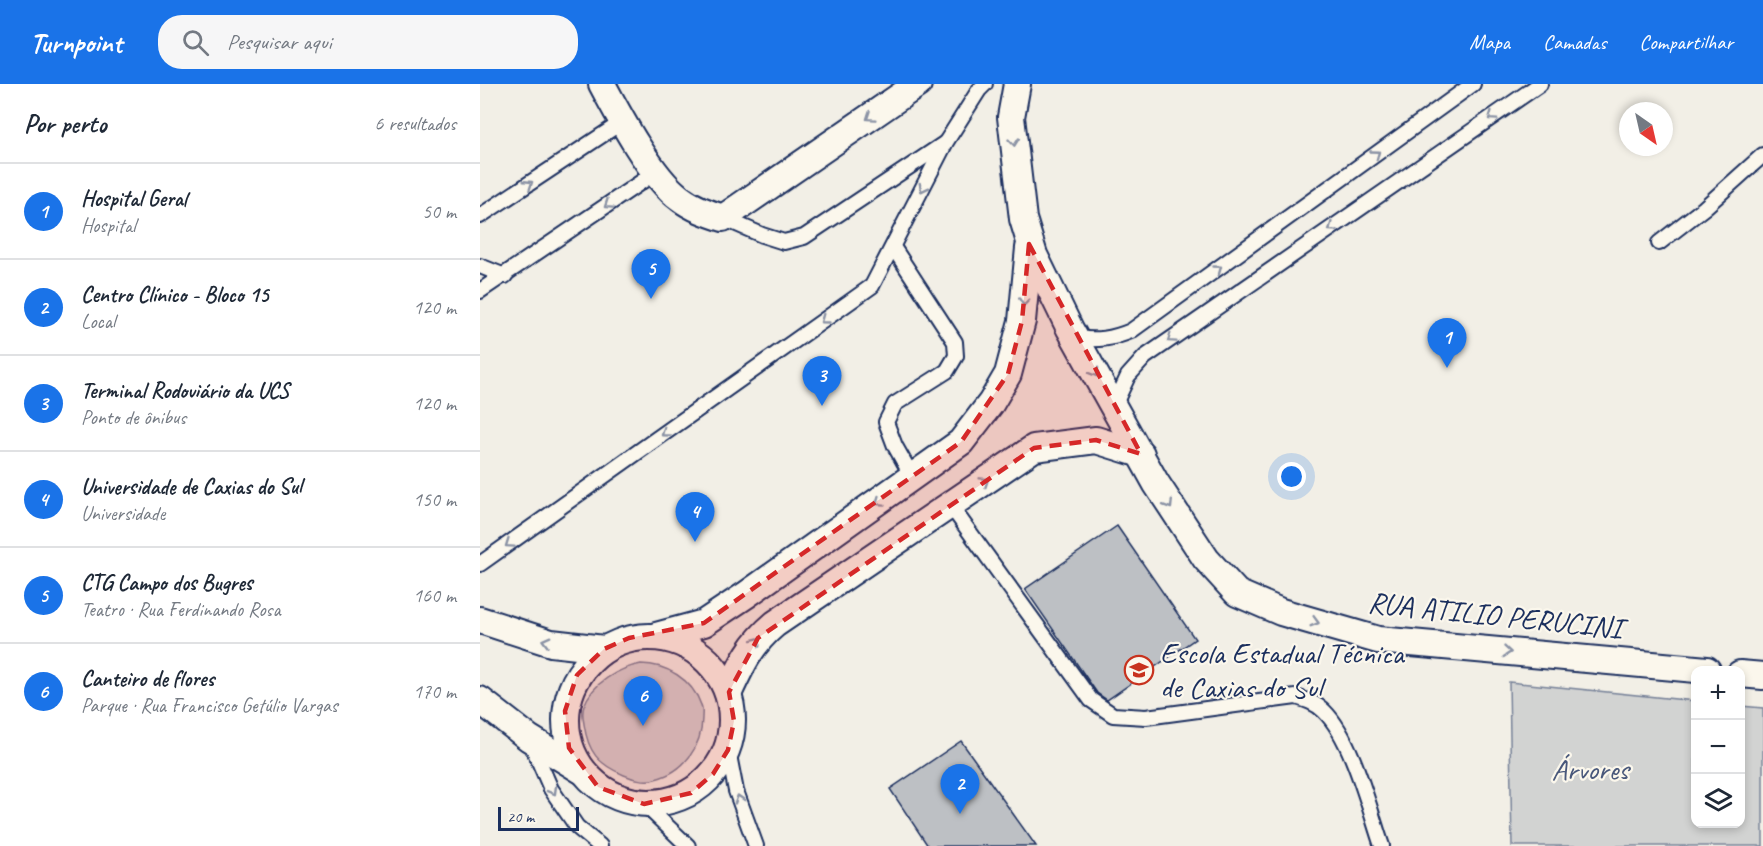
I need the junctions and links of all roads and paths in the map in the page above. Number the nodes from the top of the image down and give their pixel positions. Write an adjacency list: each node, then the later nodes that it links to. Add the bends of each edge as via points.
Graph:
1 (602, 84): 7 (street)
2 (918, 84): 12 (street, one-way to 12)
3 (985, 84): 8 (lane)
4 (1017, 84): 14 (street, one-way to 14, via 1011,117)
5 (1473, 84): 19 (lane, one-way to 5, via 1095,341 1131,331)
6 (1540, 84): 20 (lane, one-way to 20, via 1145,357 1128,376)
7 (622, 122): 10 (street); 11 (lane, one-way to 7)
8 (946, 142): 12 (lane, via 804,237 784,242); 15 (lane, one-way to 15)
9 (1763, 155): 13 (lane)
10 (656, 172): 12 (street, via 680,198); 17 (lane, one-way to 17)
11 (480, 216)
12 (723, 218)
13 (1659, 243)
14 (1029, 244): 19 (street, RUA ATILIO PERUCINI); 22 (street, one-way to 22, via 1022,321 1008,374 991,404 961,442)
15 (893, 247): 22 (lane, via 956,342 956,356 947,371 896,404 886,422); 24 (lane, one-way to 24, via 872,286)
16 (480, 266): 17 (lane)
17 (505, 276): 18 (lane)
18 (480, 291)
19 (1076, 338): 20 (street, RUA ATILIO PERUCINI, one-way to 20)
20 (1114, 406): 21 (street, RUA ATILIO PERUCINI)
21 (1141, 454): 23 (street, one-way to 21, via 1034,448 1096,440); 28 (street, RUA ATILIO PERUCINI, one-way to 28, via 1206,559 1237,593 1281,612 1378,640)
22 (913, 478): 26 (street, one-way to 26, via 704,623)
23 (950, 505): 31 (street, one-way to 23, via 758,638); 40 (lane, via 1091,700 1113,715 1146,717 1296,697 1323,710 1345,740)
24 (480, 564)
25 (480, 620): 27 (street, one-way to 25, via 551,643)
26 (656, 636): 27 (street, via 629,638); 31 (street, via 687,644 713,664)
27 (604, 649): 35 (street, via 577,675 565,711 569,748)
28 (1691, 669)
29 (1745, 674): 30 (street)
30 (1763, 676)
31 (729, 692): 34 (street, via 734,721)
32 (480, 700): 33 (street)
33 (529, 738): 35 (street); 37 (lane, one-way to 37, via 551,789 577,827)
34 (728, 750): 36 (street, via 713,774 691,792 668,801); 39 (lane, one-way to 34, via 736,791)
35 (581, 770): 36 (street, via 598,787 620,799)
36 (644, 804): 38 (lane)
37 (600, 846)
38 (688, 846)
39 (756, 846)
40 (1382, 846)

